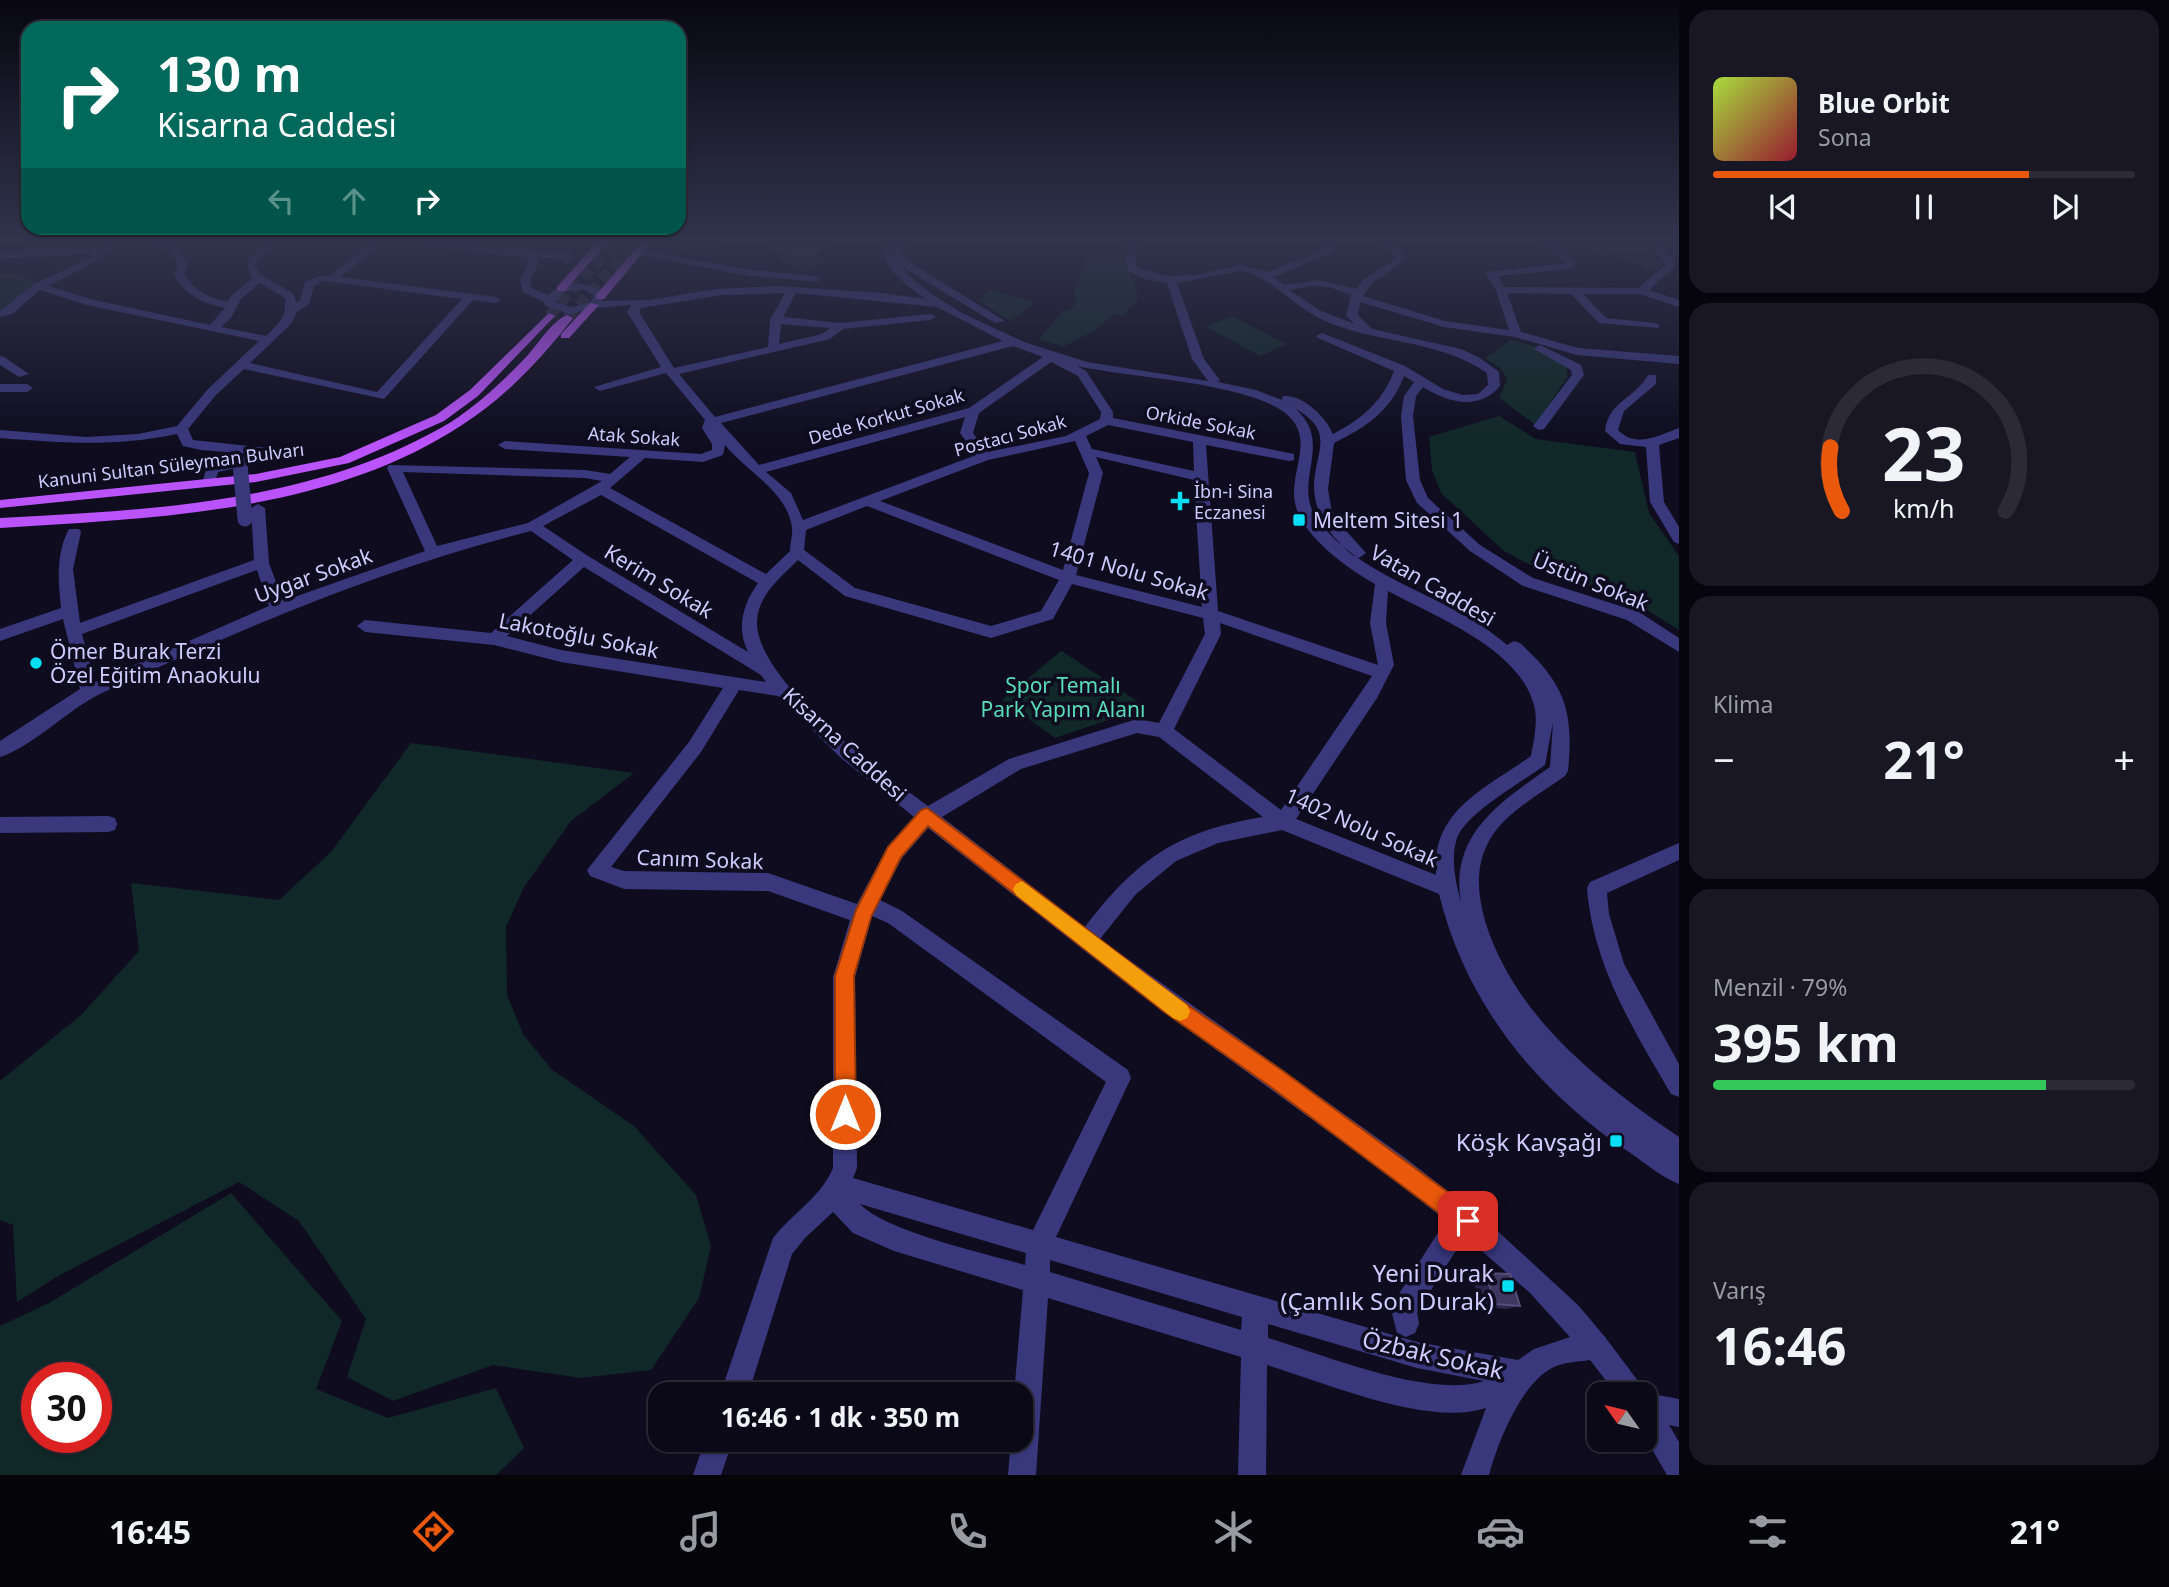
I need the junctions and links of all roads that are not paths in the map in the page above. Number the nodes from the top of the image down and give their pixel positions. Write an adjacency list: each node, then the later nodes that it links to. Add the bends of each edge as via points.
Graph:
1 (114, 308): 28 (street)
2 (229, 308): 28 (street)
3 (296, 308): 21 (street)
4 (460, 308): 40 (street, via 380,396)
5 (542, 308): 70 (main road, via 501,352 431,412 336,453)
6 (554, 308): 7 (street)
7 (583, 308)
8 (591, 308): 67 (main road, via 511,395 483,418 423,456)
9 (619, 308): 42 (street, via 644,351)
10 (634, 308): 42 (street)
11 (782, 308): 25 (street)
12 (920, 308): 22 (street)
13 (939, 308): 22 (street)
14 (978, 308): 45 (street, via 1034,341 1068,354)
15 (1181, 308): 45 (street, via 1198,359)
16 (1310, 308): 29 (street)
17 (1354, 308): 29 (street, via 1353,316)
18 (1395, 308): 31 (street, via 1444,324)
19 (1506, 308): 31 (street)
20 (1590, 308): 27 (street, via 1603,321)
21 (292, 310): 33 (street)
22 (935, 310): 26 (street); 30 (street, Vatan Caddesi)
23 (549, 316): 72 (main road, Kanuni Sultan Süleyman Bulvarı, via 474,393 440,418 395,439 321,466)
24 (568, 318): 75 (main road, Kanuni Sultan Süleyman Bulvarı, via 496,394 412,449 350,474 255,498)
25 (776, 320): 26 (street); 35 (street)
26 (840, 326): 35 (street, via 827,337)
27 (1655, 326)
28 (212, 329): 33 (street)
29 (1369, 331): 46 (street, via 1472,357 1496,379 1489,393 1473,398 1451,396)
30 (998, 334): 34 (street, Vatan Caddesi); 37 (street)
31 (1516, 334): 39 (street, via 1577,351); 53 (street, via 1577,368 1578,375 1567,393)
32 (1322, 336): 41 (street)
33 (270, 340): 40 (street)
34 (1014, 342): 36 (street, Vatan Caddesi); 37 (street)
35 (773, 350): 42 (street)
36 (1051, 357): 50 (street, Dede Korkut Sokak); 52 (street, via 1082,374 1107,412); 88 (street, Vatan Caddesi, via 1250,393 1286,408 1298,417 1308,443 1300,480 1302,507 1328,541 1355,565)
37 (931, 358): 51 (street)
38 (0, 360): 43 (street)
39 (1679, 360)
40 (243, 365): 54 (street)
41 (1401, 369): 46 (street); 59 (street, via 1392,395 1380,409)
42 (670, 370): 47 (street); 51 (street)
43 (23, 374)
44 (1652, 378): 60 (street, via 1611,421 1614,436)
45 (1214, 380): 59 (street, via 1313,411)
46 (1421, 381): 97 (street, Üstün Sokak, via 1410,396 1407,416 1413,480 1422,500 1475,548 1528,582 1633,616)
47 (600, 387)
48 (0, 388): 49 (street)
49 (27, 388)
50 (973, 411): 65 (street, via 966,433); 68 (street, Dede Korkut Sokak)
51 (712, 417): 63 (street, Atak Sokak, via 707,426 719,444 713,456); 68 (street)
52 (1106, 421): 57 (street, Postacı Sokak); 58 (street, Orkide Sokak)
53 (1539, 426)
54 (181, 429): 56 (street, via 138,438 86,441); 64 (street, via 188,443 201,446)
55 (1679, 432): 60 (street, via 1666,442)
56 (0, 434)
57 (1079, 435): 62 (street); 65 (street, Postacı Sokak)
58 (1199, 438): 66 (street, Orkide Sokak); 69 (street)
59 (1329, 441): 114 (street, Vatan Caddesi, via 1321,484 1324,507 1339,534 1365,559 1496,631 1536,666 1560,701 1563,739 1559,771 1504,813 1480,838 1467,885 1470,897 1483,943 1512,998 1553,1048 1623,1110)
60 (1652, 443): 77 (street, via 1657,502)
61 (505, 445): 63 (street, Atak Sokak)
62 (1089, 452): 69 (street); 87 (street, via 1096,473)
63 (643, 453): 71 (street, Uygar Sokak)
64 (296, 455)
65 (984, 457): 73 (street, Postacı Sokak)
66 (1289, 457)
67 (394, 468): 71 (street, via 585,474); 76 (main road); 84 (street)
68 (757, 470): 80 (street, via 786,496)
69 (1200, 477): 92 (street)
70 (211, 480): 72 (main road); 76 (street, bridge, via 212,469 240,463)
71 (607, 484): 79 (street, Uygar Sokak); 89 (street)
72 (182, 485): 74 (main road, Kanuni Sultan Süleyman Bulvarı)
73 (867, 502): 80 (street, Postacı Sokak); 87 (street, 1401 Nolu Sokak)
74 (0, 504)
75 (171, 511): 76 (main road); 78 (main road, Kanuni Sultan Süleyman Bulvarı)
76 (254, 514): 86 (street)
77 (1672, 515): 82 (street)
78 (0, 523)
79 (533, 526): 84 (street, Uygar Sokak); 85 (street, Kerim Sokak)
80 (799, 527): 83 (street)
81 (74, 532): 90 (street, via 65,548)
82 (1679, 539)
83 (797, 552): 87 (street, via 850,592 990,632 1047,615); 89 (street, Kisarna Caddesi)
84 (433, 553): 91 (street, Uygar Sokak)
85 (583, 560): 96 (street); 98 (street, Kerim Sokak)
86 (262, 563): 91 (street); 94 (street)
87 (1069, 578): 92 (street, 1401 Nolu Sokak)
88 (1383, 580): 99 (street, via 1376,610 1386,665); 110 (street, Vatan Caddesi, via 1485,637 1521,669 1541,698 1539,760 1454,825 1445,851)
89 (766, 581): 98 (street, Kisarna Caddesi, via 748,617 752,646)
90 (71, 610): 94 (street); 95 (street)
91 (278, 610): 102 (street, Uygar Sokak)
92 (1212, 615): 99 (street, 1401 Nolu Sokak); 103 (street, via 1213,635)
93 (365, 626): 96 (street, Lakotoğlu Sokak)
94 (76, 630): 102 (street)
95 (0, 635)
96 (494, 639): 100 (street, Lakotoğlu Sokak, via 561,656)
97 (1679, 646)
98 (765, 670): 101 (street, Kisarna Caddesi)
99 (1382, 673): 106 (street)
100 (734, 684): 101 (street, Lakotoğlu Sokak); 111 (street, Canım Sokak, via 695,747 597,870 624,880 768,882)
101 (784, 691): 105 (street, Kisarna Caddesi)
102 (89, 692): 104 (street, Uygar Sokak)
103 (1164, 730): 105 (street, via 1138,726 1015,764); 106 (street, 1402 Nolu Sokak)
104 (0, 750)
105 (927, 816): 111 (street, via 895,852); 112 (street, Kisarna Caddesi)
106 (1283, 822): 110 (street, 1402 Nolu Sokak); 112 (street, via 1233,829 1183,844 1134,880)
107 (108, 824): 108 (street)
108 (0, 825)
109 (1679, 850): 113 (street, via 1597,888 1608,950)
110 (1448, 889): 115 (street, Vatan Caddesi, via 1461,942 1490,1000 1538,1060 1588,1108)
111 (865, 910): 116 (street, via 844,976 845,1168); 118 (street, via 895,917 1120,1078)
112 (1087, 940): 122 (street, Kisarna Caddesi, via 1468,1221 1526,1272)
113 (1679, 1086)
114 (1679, 1151)
115 (1679, 1172)
116 (834, 1195): 118 (street, Özbak Sokak, via 853,1190); 119 (street, Özbak Sokak, via 862,1224 894,1238); 125 (street, via 782,1247)
117 (1450, 1237): 121 (street, via 1404,1309)
118 (1039, 1244): 119 (street); 120 (street, Özbak Sokak)
119 (1036, 1281): 123 (street, Özbak Sokak); 133 (street)
120 (1255, 1308): 123 (street); 124 (street, Özbak Sokak, via 1417,1355)
121 (1406, 1324)
122 (1596, 1346): 124 (street, via 1557,1352 1539,1360); 126 (street, Kisarna Caddesi)
123 (1253, 1347): 124 (street, Özbak Sokak, via 1421,1398 1445,1401 1475,1400); 134 (street)
124 (1526, 1375): 135 (street, via 1503,1403 1480,1447)
125 (738, 1382)
126 (1624, 1382)
127 (1657, 1410): 128 (street)
128 (1679, 1413)
129 (1657, 1430): 131 (street)
130 (715, 1452): 132 (street)
131 (1679, 1469)
132 (707, 1475)
133 (1022, 1475)
134 (1252, 1475)
135 (1475, 1475)

